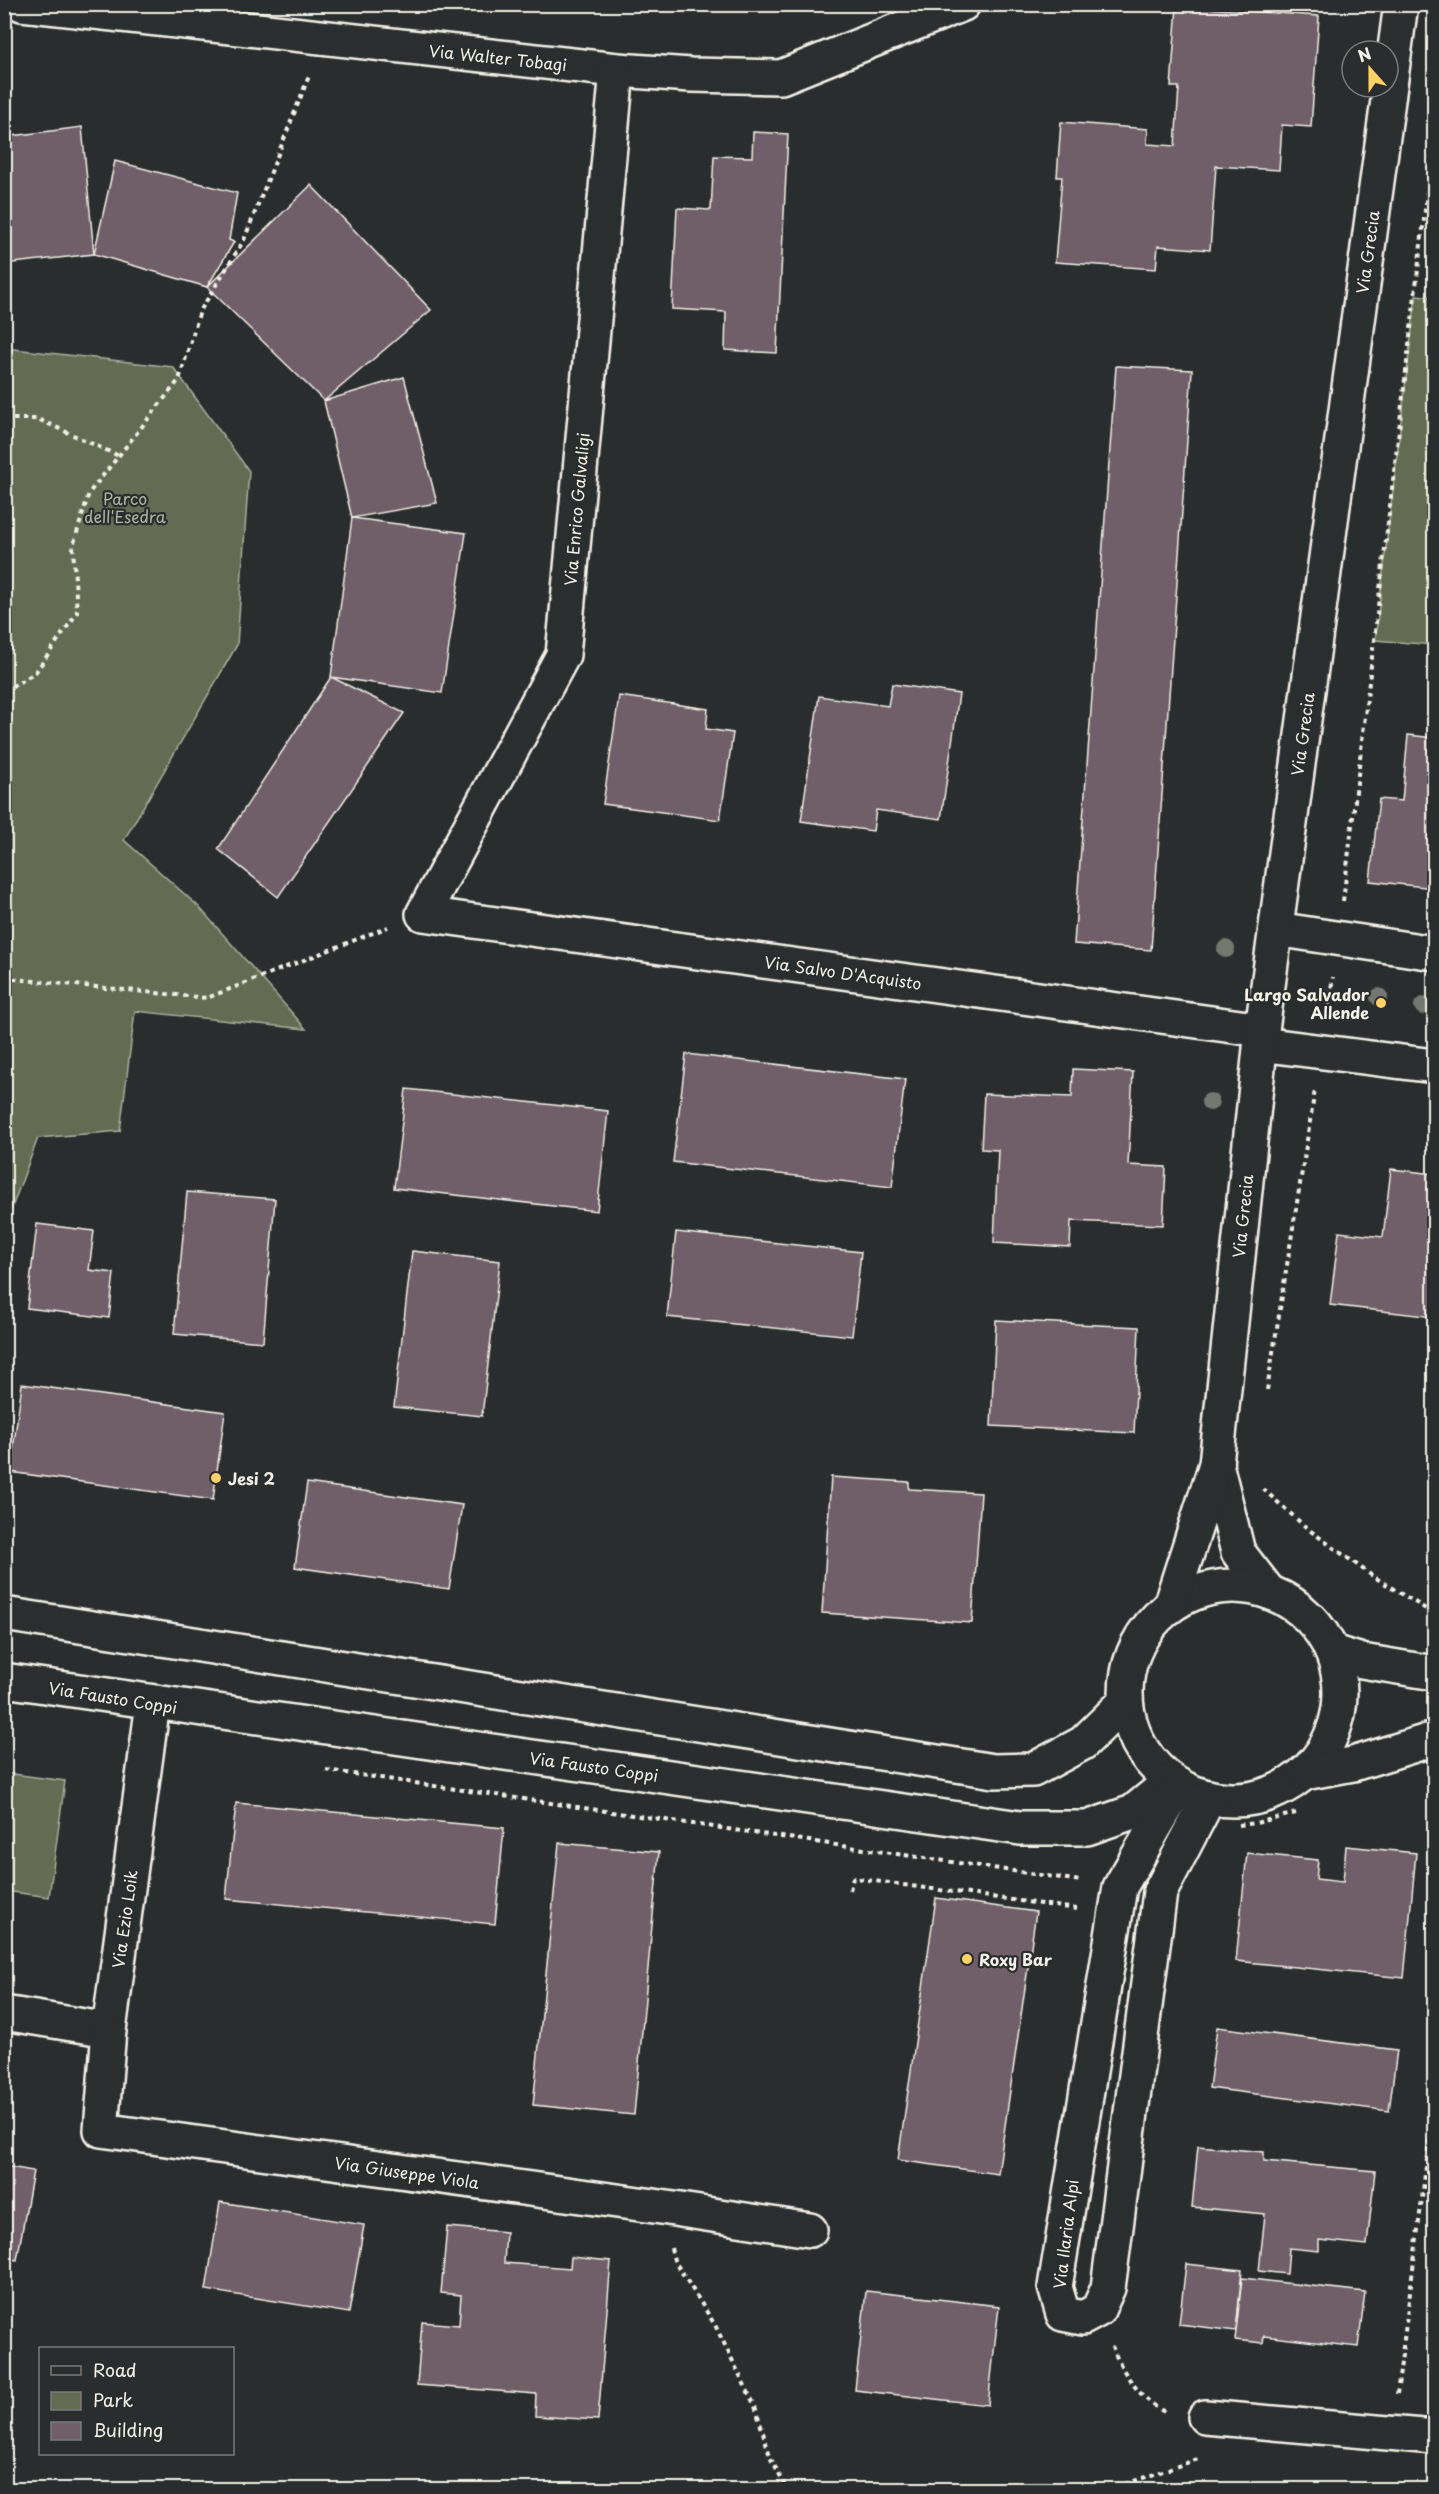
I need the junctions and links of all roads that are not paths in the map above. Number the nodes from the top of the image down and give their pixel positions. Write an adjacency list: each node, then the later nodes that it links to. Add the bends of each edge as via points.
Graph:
1 (22, 4): 4 (street, Via Walter Tobagi)
2 (963, 4): 4 (street, Via Walter Tobagi, via 781,77)
3 (1401, 4): 6 (street, Via Grecia)
4 (617, 70): 5 (street, Via Enrico Galvaligi, via 562,655)
5 (423, 914): 8 (street, Via Salvo D'Acquisto)
6 (1276, 929): 7 (street); 8 (street, Via Grecia)
7 (1434, 952)
8 (1262, 1037): 9 (street); 10 (street, Via Grecia)
9 (1434, 1066)
10 (1216, 1464): 11 (street, Via Grecia, via 1238,1552); 12 (street, Via Grecia)
11 (1269, 1592): 12 (street, via 1235,1586 1200,1590); 14 (street, via 1295,1605 1317,1626)
12 (1170, 1606): 17 (street, via 1144,1632 1136,1649 1129,1665)
13 (4, 1614): 17 (street, via 994,1771 1033,1770 1083,1743)
14 (1332, 1652): 15 (street); 20 (street, via 1340,1684 1338,1716 1326,1748)
15 (1434, 1673)
16 (4, 1680): 18 (street, Via Fausto Coppi)
17 (1125, 1702): 21 (street, via 1133,1732 1148,1759)
18 (153, 1703): 21 (street, Via Fausto Coppi, via 1020,1828 1087,1828 1133,1812); 24 (street, Via Ezio Loik)
19 (1434, 1739): 20 (street, via 1353,1764)
20 (1304, 1773): 22 (street, via 1276,1791 1243,1800)
21 (1175, 1783): 22 (street); 22 (street, Via Ilaria Alpi, via 1118,1900 1055,2287 1064,2314 1083,2318 1098,2310 1108,2288 1160,1892)
22 (1209, 1798)
23 (4, 2013): 24 (street)
24 (109, 2030): 25 (street, Via Giuseppe Viola, via 101,2130)
25 (810, 2230)
26 (1205, 2417): 27 (street)
27 (1434, 2437)

